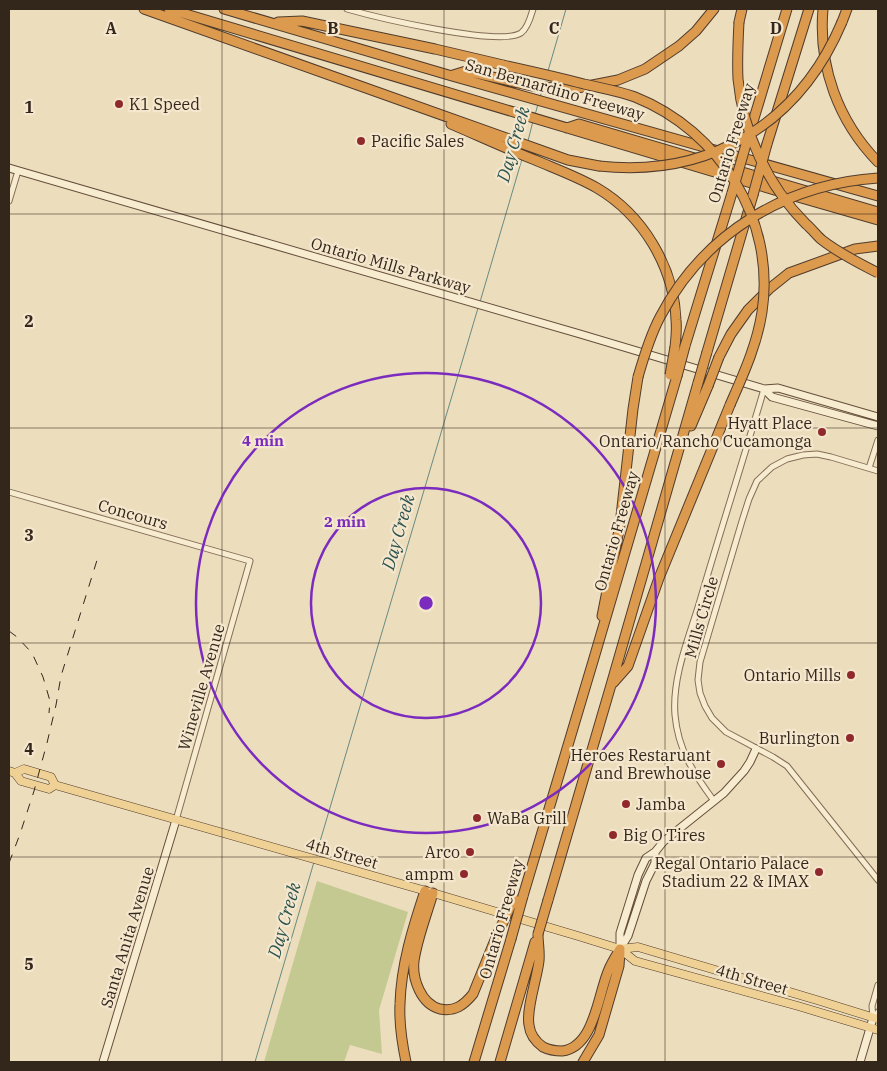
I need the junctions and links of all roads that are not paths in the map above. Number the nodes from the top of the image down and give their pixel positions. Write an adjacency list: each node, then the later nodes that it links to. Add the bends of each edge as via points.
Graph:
1 (144, 9): 14 (highway)
2 (169, 9): 15 (highway, San Bernardino Freeway)
3 (224, 9): 12 (highway, San Bernardino Freeway)
4 (347, 9): 5 (street, via 477,36 521,33)
5 (533, 9)
6 (714, 9): 13 (highway, via 685,41 644,69 618,80 572,89 532,86 466,71)
7 (742, 9): 25 (highway, bridge, via 738,79 744,115 754,146 793,211 822,240 851,260)
8 (787, 9): 26 (highway, Ontario Freeway, bridge, via 685,346)
9 (809, 9): 31 (highway, bridge)
10 (823, 9): 16 (highway, via 822,40 836,98 856,136)
11 (847, 9): 14 (highway, bridge, via 822,62 782,111 739,140 700,157 669,165 632,169 568,160)
12 (270, 22): 13 (highway, San Bernardino Freeway); 37 (highway, bridge, via 302,22 435,49 634,96 663,110 699,137 738,186 755,225 763,269 764,289 758,332 658,578 628,666)
13 (452, 76): 20 (highway, San Bernardino Freeway)
14 (380, 94): 26 (highway, bridge, via 576,177 623,207 644,230 670,285 676,320)
15 (566, 128): 22 (highway, via 579,124); 23 (highway, San Bernardino Freeway)
16 (878, 162)
17 (9, 168): 18 (main road, Ontario Mills Parkway)
18 (18, 171): 21 (street); 27 (main road, Ontario Mills Parkway)
19 (878, 178): 36 (highway, bridge, via 842,182 801,193 762,211 726,235 696,265 670,299 651,336 638,377 620,525)
20 (878, 196)
21 (9, 201)
22 (878, 212)
23 (878, 220)
24 (878, 246): 31 (highway, bridge, via 855,249 789,273 748,310 730,334)
25 (878, 272)
26 (673, 376): 36 (highway, Ontario Freeway, via 664,420)
27 (764, 389): 28 (main road, Ontario Mills Parkway, via 778,388); 29 (main road, Ontario Mills Parkway, via 772,397); 41 (street, via 675,692 675,717 686,759)
28 (878, 417)
29 (878, 426)
30 (878, 440): 32 (street)
31 (677, 458): 37 (highway)
32 (869, 468): 33 (street, Mills Circle); 38 (street, Mills Circle, via 824,456 803,455 772,467 753,488 700,662 698,680 701,698 715,722)
33 (878, 470)
34 (9, 492): 35 (street, Concours)
35 (250, 561): 42 (street, Wineville Avenue)
36 (594, 658): 45 (highway, Ontario Freeway, via 534,858)
37 (611, 685): 46 (highway, bridge)
38 (756, 749): 41 (main road, via 738,779); 43 (street, Mills Circle, via 787,766)
39 (12, 772): 40 (main road, 4th Street, via 24,770 51,777); 40 (main road, 4th Street, via 21,781 49,789)
40 (55, 785): 42 (main road, 4th Street)
41 (714, 801): 47 (main road, via 646,858 620,933)
42 (176, 820): 44 (main road, 4th Street); 51 (main road, Santa Anita Avenue)
43 (878, 880)
44 (429, 892): 45 (highway, bridge, via 414,963 417,982 424,998 432,1006 450,1010 461,1007 473,994 496,935); 47 (main road, 4th Street); 52 (highway, via 404,963 401,984 400,1021)
45 (519, 897): 53 (highway, Ontario Freeway, bridge, via 511,939)
46 (536, 947): 47 (highway, via 539,960 529,1026 536,1041 558,1051 578,1044 592,1023 608,970); 54 (highway)
47 (620, 949): 49 (main road, 4th Street, via 638,948); 50 (main road, 4th Street, via 635,961); 55 (highway, via 619,966 599,1035)
48 (878, 985): 49 (street, via 872,1006)
49 (876, 1016): 50 (main road)
50 (874, 1029): 56 (main road)
51 (103, 1062)
52 (406, 1062)
53 (474, 1062)
54 (500, 1062)
55 (583, 1062)
56 (860, 1062)

